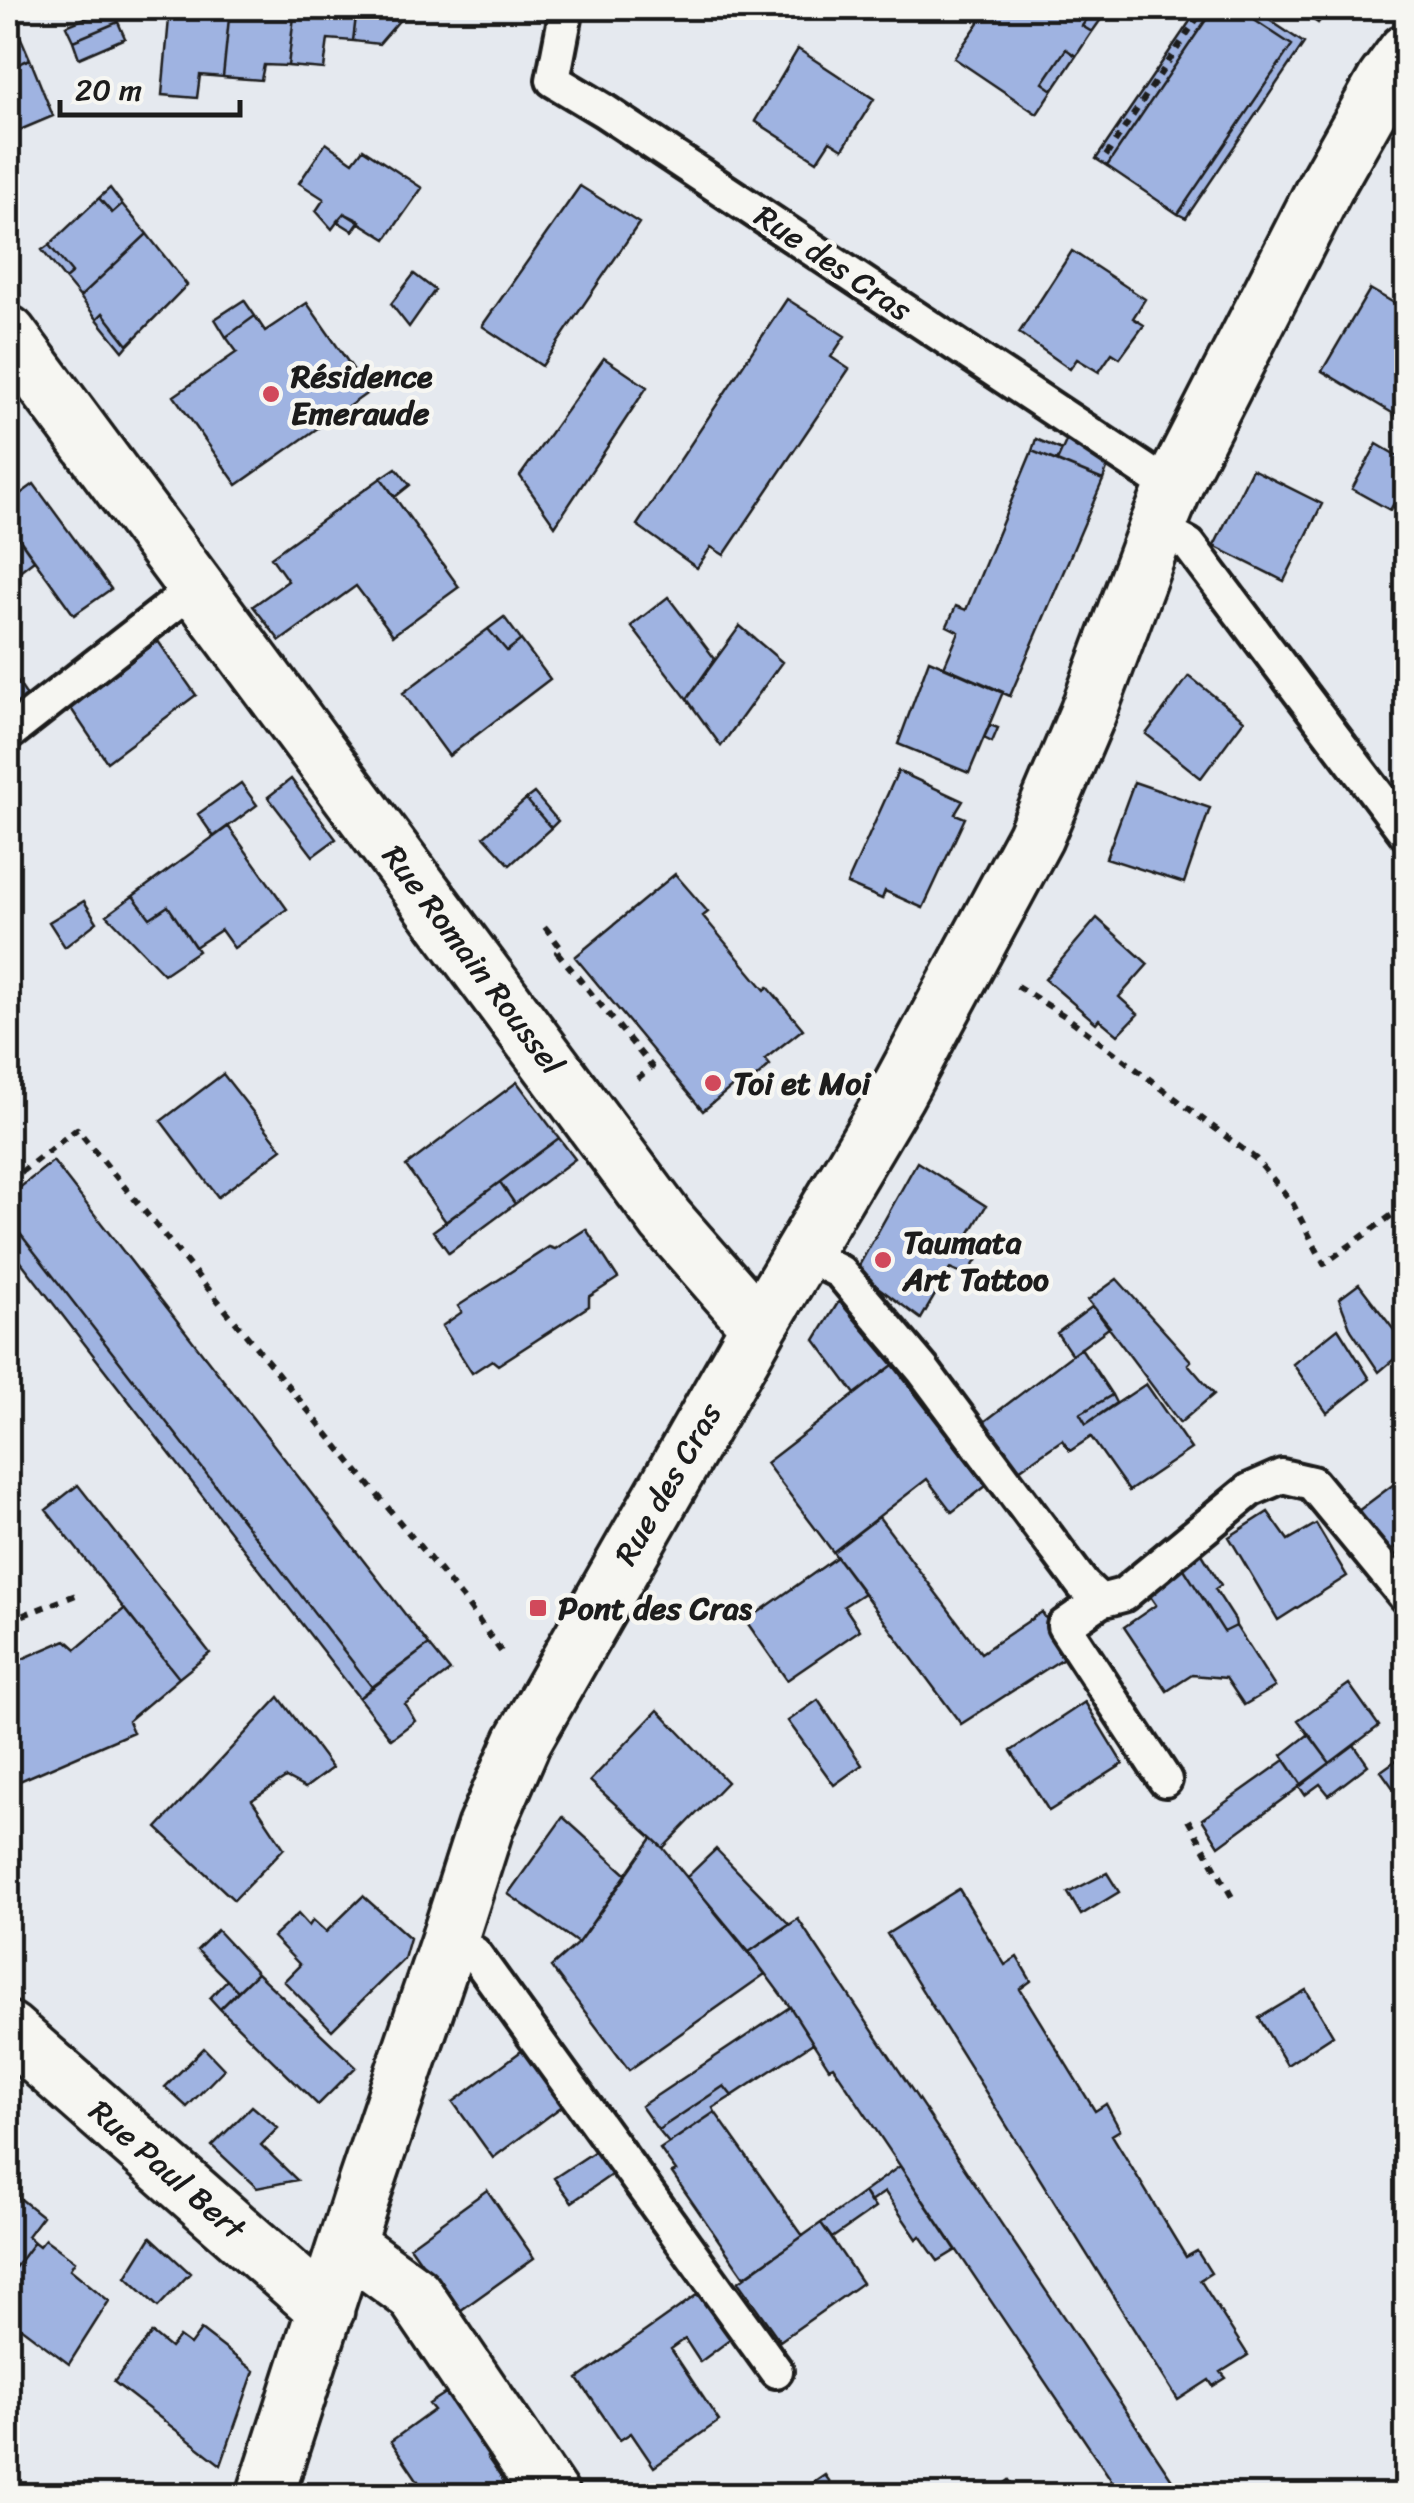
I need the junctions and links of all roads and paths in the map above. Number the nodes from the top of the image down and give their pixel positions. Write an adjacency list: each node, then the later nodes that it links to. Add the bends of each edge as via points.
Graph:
1 (567, 8): 6 (lane, Rue des Cras, via 553,80)
2 (1204, 8): 4 (path)
3 (1406, 52): 6 (street, Rue des Cras, via 1328,180)
4 (1106, 156)
5 (8, 334): 7 (street, Rue Romain Roussel)
6 (1165, 509): 9 (lane, Rue des Cras); 15 (street, Rue des Cras, via 1035,836 896,1095)
7 (196, 587): 8 (lane); 16 (street, Rue Romain Roussel, via 666,1220)
8 (8, 734)
9 (1406, 833)
10 (544, 927): 12 (path, via 652,1068)
11 (1003, 978): 14 (path, via 1068,1018 1256,1159 1292,1202 1324,1264)
12 (637, 1079)
13 (8, 1182): 21 (path, via 77,1129)
14 (1406, 1204)
15 (802, 1252): 16 (street, Rue des Cras); 19 (lane, via 840,1272)
16 (759, 1326): 24 (street, Rue des Cras, via 523,1741 485,1828)
17 (81, 1593): 20 (path)
18 (1406, 1597): 19 (lane, via 1312,1484 1282,1476 1250,1490 1123,1595)
19 (1100, 1601): 22 (lane, via 1064,1626)
20 (8, 1622)
21 (492, 1639)
22 (1164, 1780): 23 (path)
23 (1232, 1898)
24 (449, 1940): 26 (street, Rue des Cras); 28 (lane, via 474,1953)
25 (8, 2030): 27 (street, Rue Paul Bert)
26 (347, 2245): 27 (street, Rue des Cras); 30 (street, via 414,2294)
27 (326, 2310): 29 (street, Rue des Cras)
28 (776, 2371)
29 (266, 2496)
30 (551, 2496)

